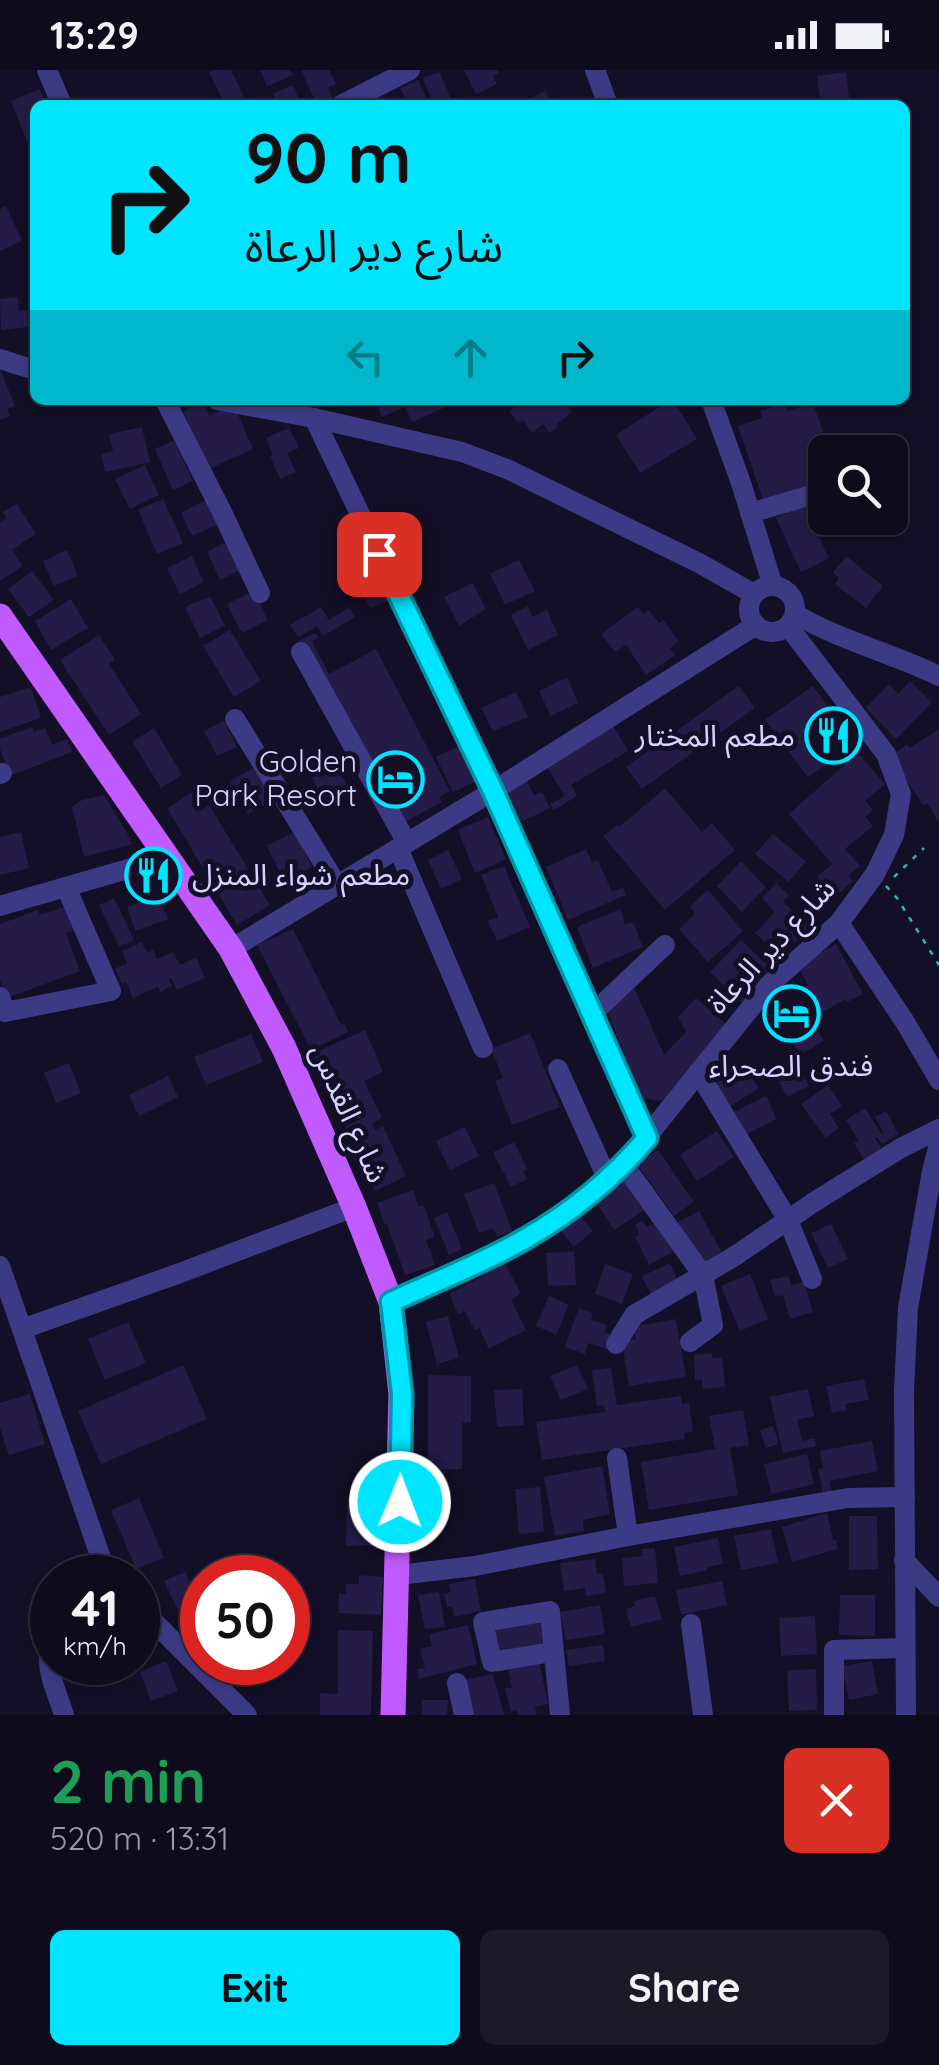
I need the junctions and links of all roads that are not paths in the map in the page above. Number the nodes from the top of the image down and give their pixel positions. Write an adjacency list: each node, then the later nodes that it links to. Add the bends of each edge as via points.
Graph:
1 (48, 70): 4 (street)
2 (410, 70): 5 (street)
3 (595, 70): 6 (street)
4 (60, 100)
5 (352, 100)
6 (606, 100)
7 (0, 360): 8 (street)
8 (30, 369)
9 (168, 405): 16 (street)
10 (245, 405): 12 (street)
11 (713, 405): 14 (street)
12 (314, 418): 15 (street, via 507,469); 23 (street)
13 (808, 496): 14 (street)
14 (750, 512): 15 (street)
15 (764, 590): 17 (street, via 786,590 794,600); 19 (street, via 750,605)
16 (260, 593)
17 (792, 620): 19 (street, via 780,631); 21 (street); 29 (street, شارع دير الرعاة, via 886,754 901,794 894,836)
18 (2, 621): 25 (main road, شارع القدس)
19 (756, 625): 23 (street)
20 (301, 652): 24 (street)
21 (939, 676)
22 (234, 719): 26 (street)
23 (493, 791): 24 (street); 33 (street)
24 (403, 846): 26 (street); 34 (street)
25 (166, 855): 27 (street); 31 (main road, شارع القدس)
26 (338, 885): 31 (street)
27 (66, 887): 28 (street); 32 (street, via 112,991 5,1012)
28 (0, 906)
29 (838, 923): 36 (street, شارع دير الرعاة, via 769,985); 37 (street)
30 (665, 945): 33 (street)
31 (231, 949): 42 (main road, شارع القدس, via 284,1048)
32 (0, 997)
33 (592, 1014): 39 (street)
34 (483, 1048)
35 (558, 1069): 41 (street)
36 (698, 1072): 39 (street, شارع دير الرعاة); 43 (street)
37 (939, 1080)
38 (939, 1130): 43 (street)
39 (647, 1138): 41 (street, شارع دير الرعاة)
40 (939, 1144): 52 (street, via 908,1308)
41 (615, 1172): 45 (street); 47 (street, شارع دير الرعاة, via 522,1241)
42 (354, 1207): 47 (main road, شارع القدس); 48 (street)
43 (788, 1220): 45 (street); 46 (street)
44 (0, 1270): 48 (street)
45 (703, 1275): 49 (street, via 713,1325); 50 (street, via 634,1315)
46 (812, 1279)
47 (391, 1302): 56 (main road, شارع القدس, via 402,1394)
48 (22, 1330): 54 (street)
49 (690, 1342)
50 (616, 1344)
51 (617, 1458): 53 (street)
52 (905, 1498): 53 (street, via 848,1498); 55 (street)
53 (628, 1536): 56 (street)
54 (100, 1555)
55 (904, 1560): 57 (street); 60 (street)
56 (398, 1574): 66 (main road, شارع القدس)
57 (939, 1596)
58 (691, 1624): 69 (street)
59 (160, 1628): 65 (street)
60 (904, 1648): 70 (street, via 834,1650); 71 (street)
61 (552, 1652): 61 (street, via 550,1611 483,1622 492,1662); 68 (street)
62 (457, 1683): 67 (street)
63 (53, 1685): 64 (street)
64 (64, 1715)
65 (247, 1715)
66 (393, 1715)
67 (464, 1715)
68 (560, 1715)
69 (703, 1715)
70 (834, 1715)
71 (906, 1715)

